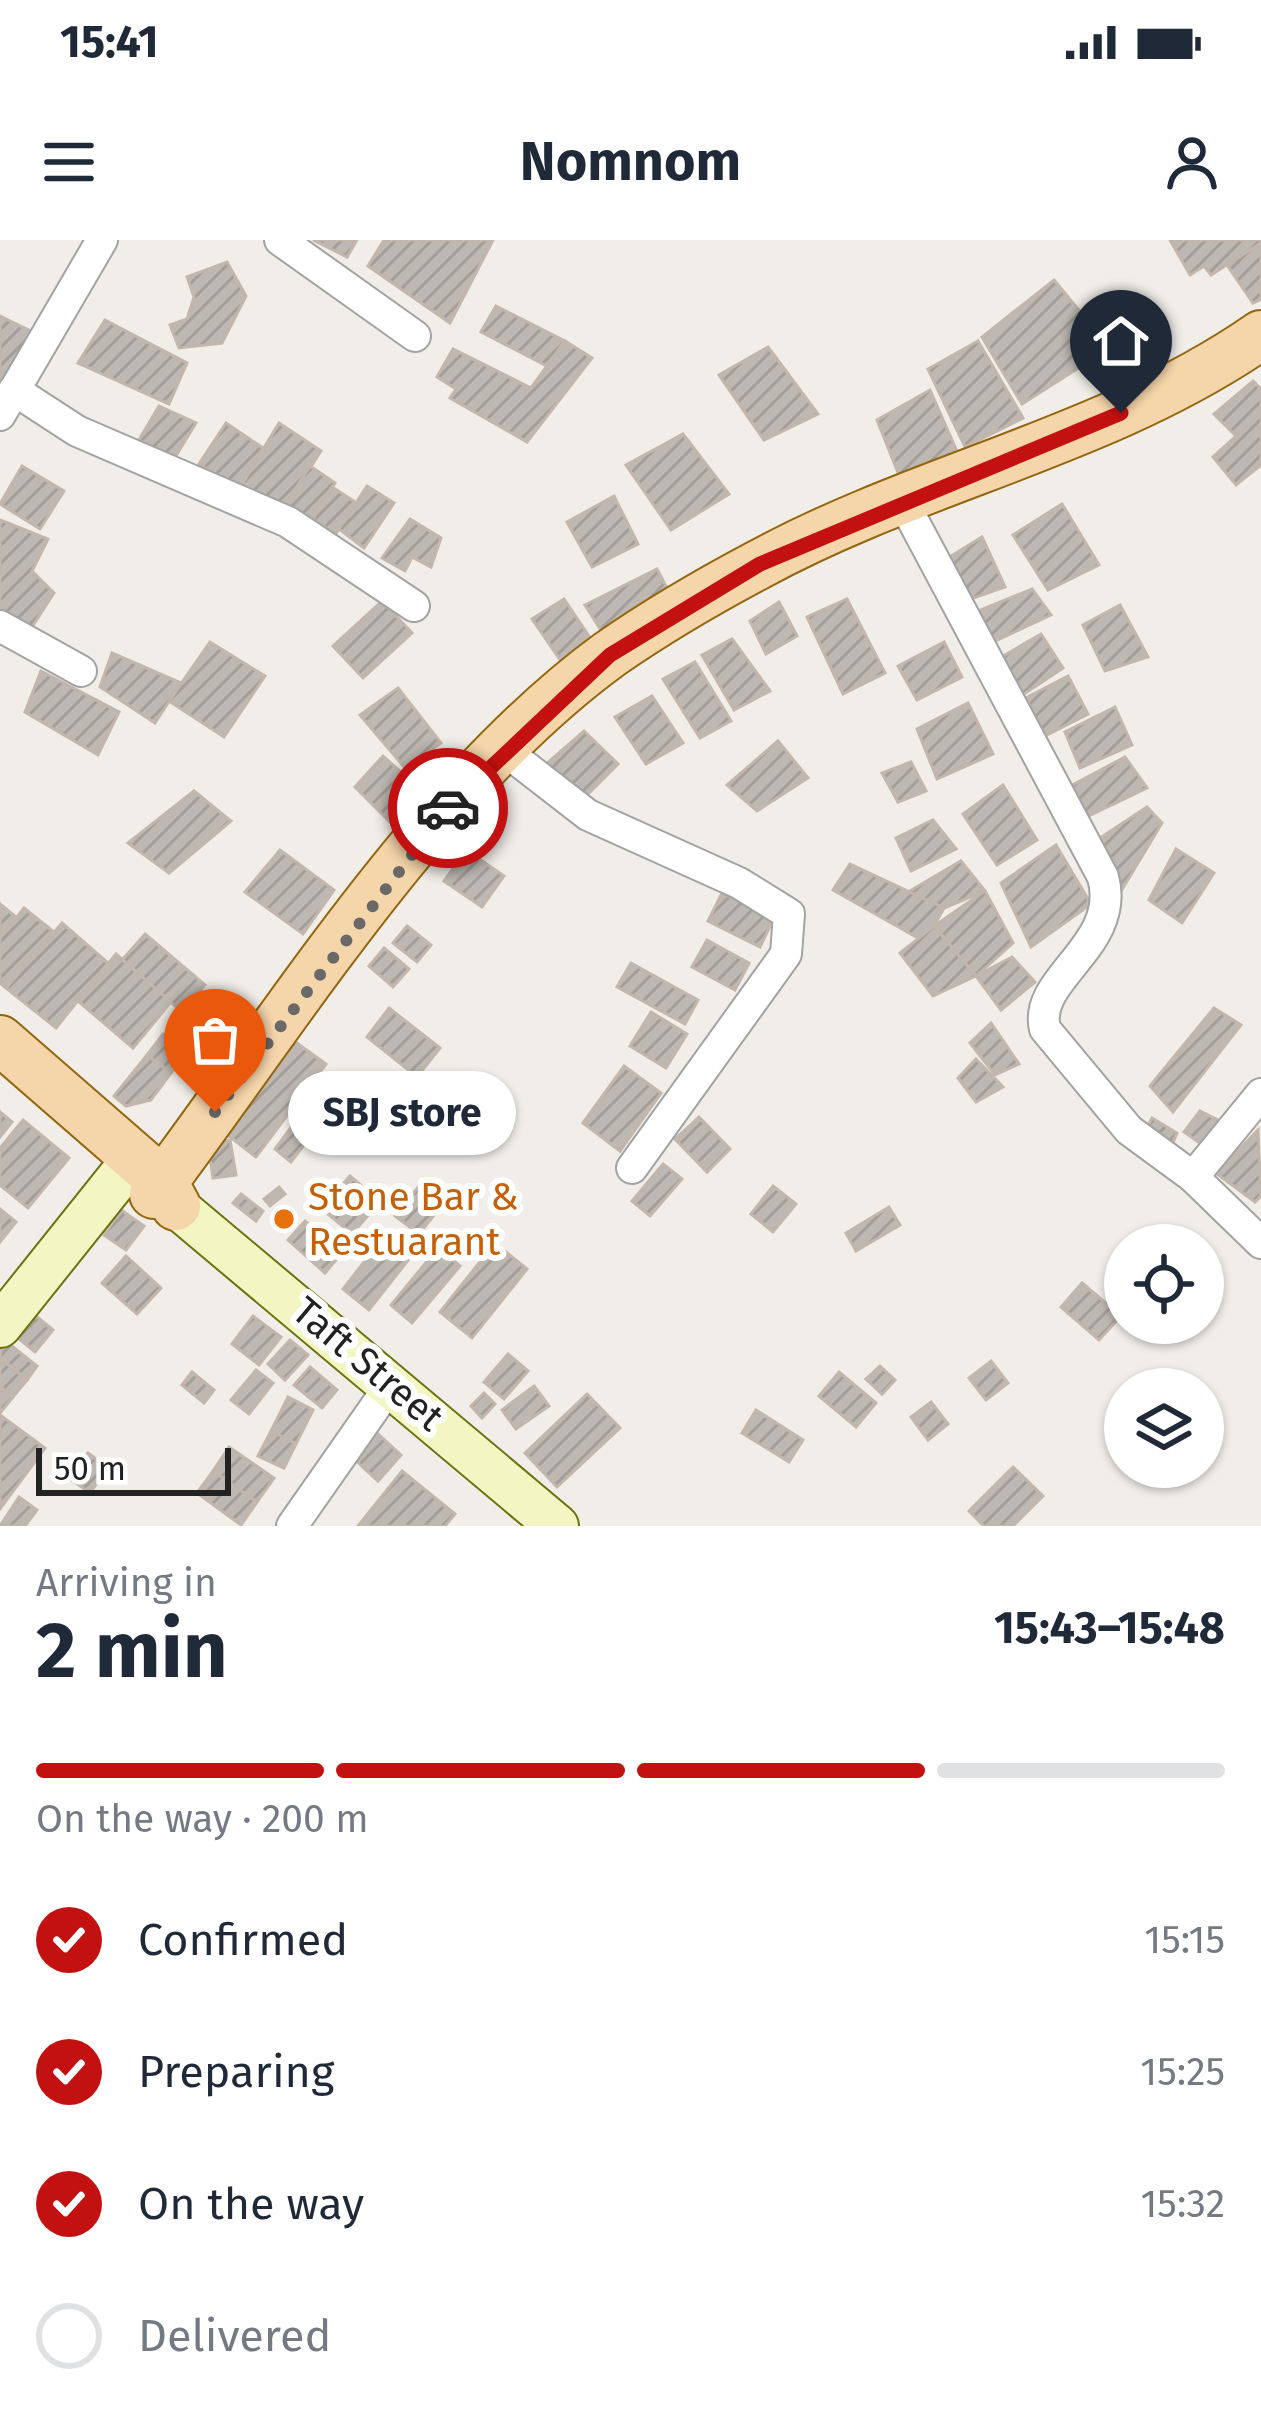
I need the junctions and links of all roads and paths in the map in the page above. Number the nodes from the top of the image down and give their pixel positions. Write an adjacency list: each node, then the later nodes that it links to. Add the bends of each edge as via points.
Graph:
1 (102, 240): 5 (street)
2 (280, 240): 4 (street)
3 (1261, 335): 6 (main road, via 1088,430)
4 (415, 336)
5 (7, 403): 7 (street, via 288,522)
6 (902, 500): 10 (main road, via 760,564 610,655); 15 (street, via 1109,898 1102,926 1048,1001 1045,1029 1129,1130)
7 (414, 606)
8 (0, 626): 9 (street)
9 (81, 671)
10 (504, 750): 14 (street, via 588,815 739,883 788,914 786,954); 16 (main road, via 423,834)
11 (0, 1040): 16 (main road)
12 (0, 1069): 16 (main road)
13 (1261, 1094): 15 (street)
14 (632, 1168)
15 (1192, 1177): 17 (street)
16 (150, 1182): 18 (main road); 19 (main road, Taft Street)
17 (1261, 1243)
18 (0, 1326)
19 (392, 1383): 20 (street); 21 (main road, Taft Street)
20 (292, 1526)
21 (557, 1526)

